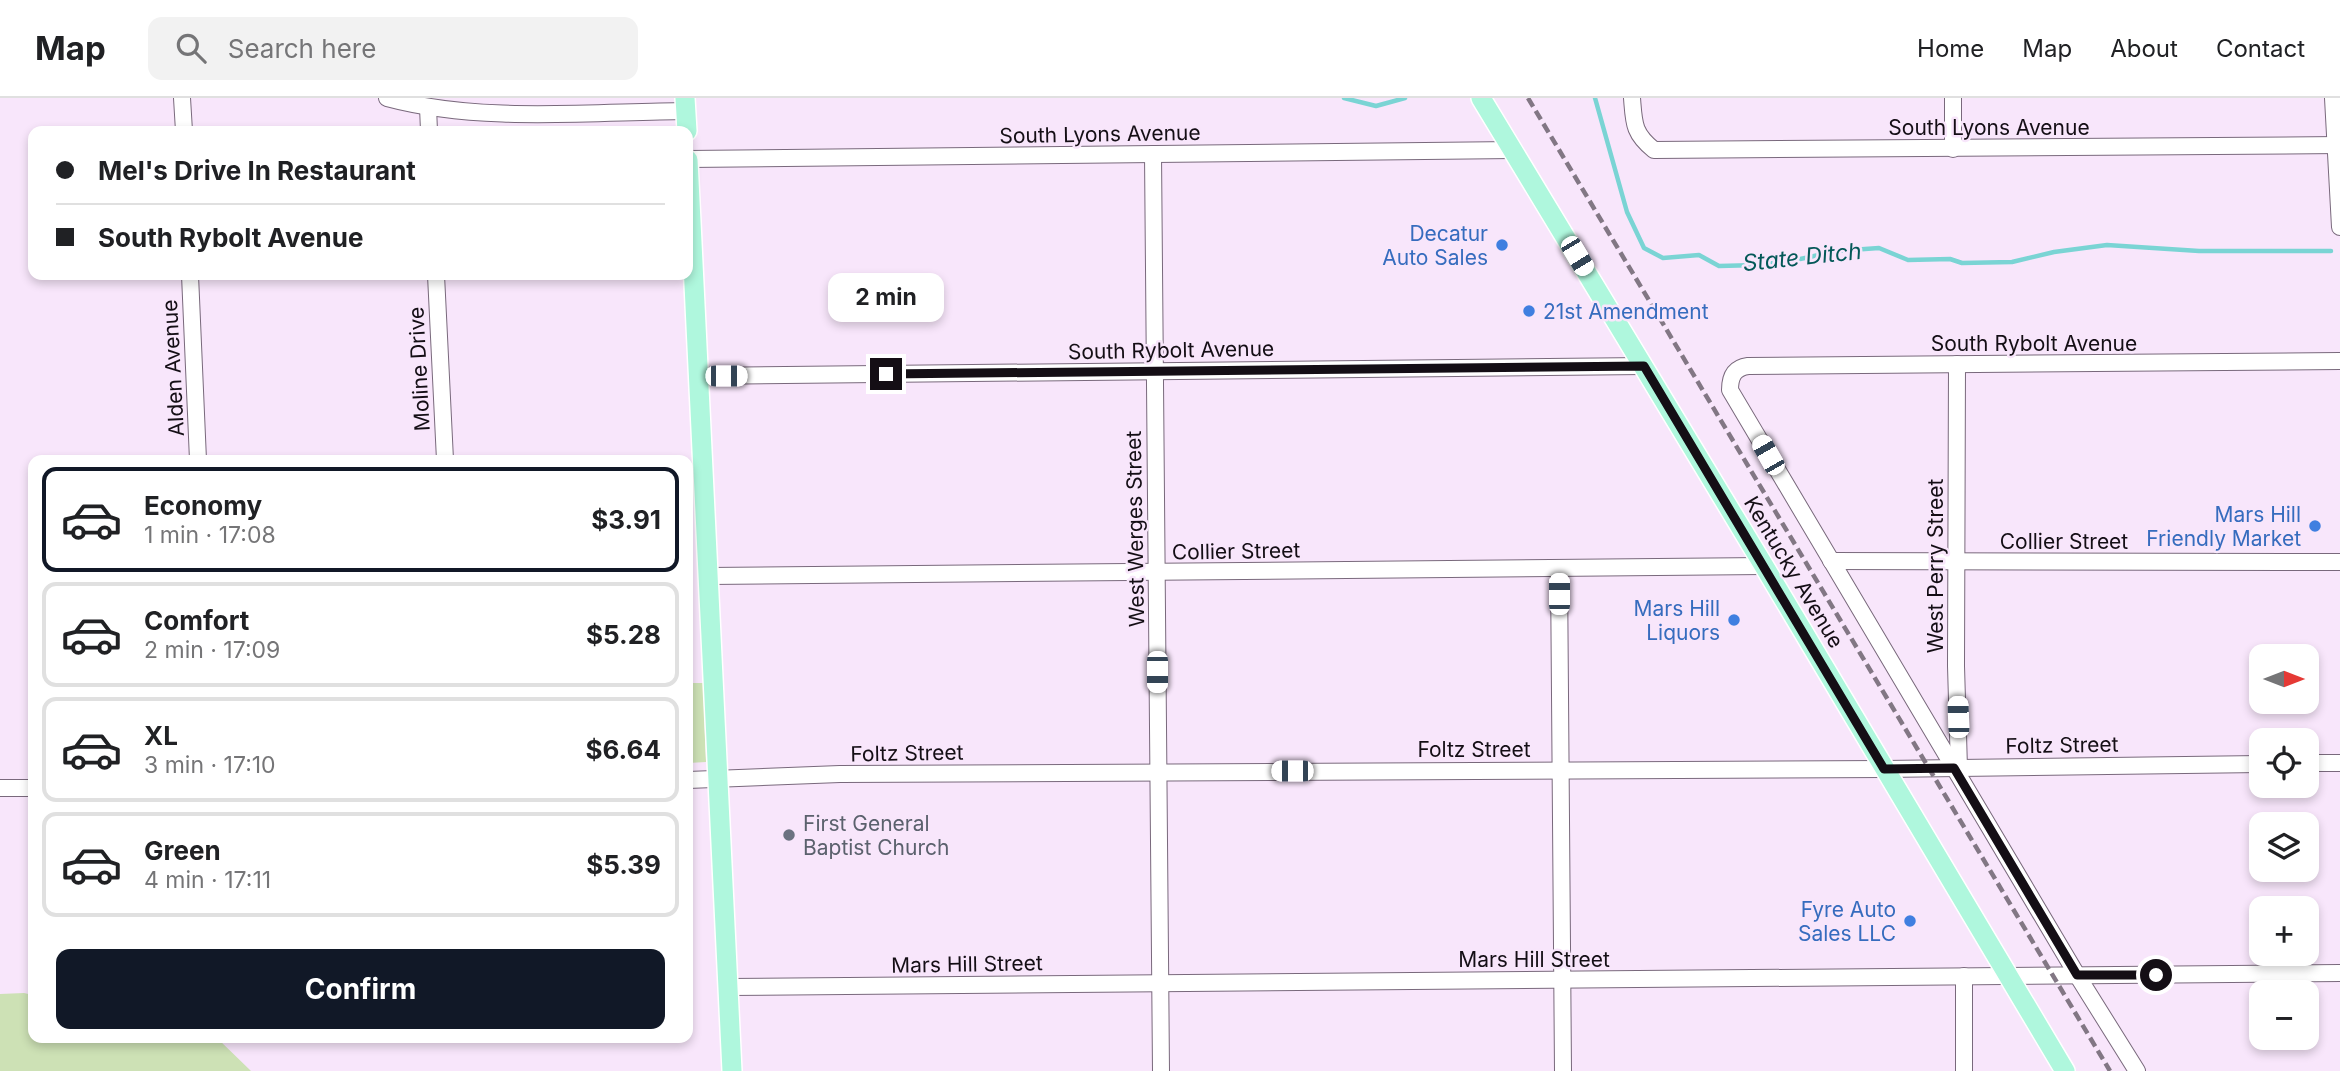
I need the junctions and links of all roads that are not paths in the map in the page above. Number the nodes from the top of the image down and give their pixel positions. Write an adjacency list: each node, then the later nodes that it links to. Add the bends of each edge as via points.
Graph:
1 (182, 98): 9 (street)
2 (387, 98): 8 (street)
3 (1481, 98): 14 (main road, Kentucky Avenue)
4 (1632, 98): 13 (street, South Lyons Avenue, via 1635,129 1654,150)
5 (1953, 98): 13 (street)
6 (2333, 98): 12 (street)
7 (686, 105): 8 (street, via 492,113); 11 (main road)
8 (428, 107): 10 (street)
9 (184, 126)
10 (429, 126)
11 (687, 126)
12 (2338, 145): 13 (street, South Lyons Avenue); 17 (street)
13 (1954, 149)
14 (1513, 150): 15 (street, South Lyons Avenue); 23 (main road, Kentucky Avenue)
15 (1153, 154): 16 (street, South Lyons Avenue); 24 (street, West Werges Street)
16 (693, 160)
17 (2340, 226)
18 (693, 258): 25 (main road)
19 (190, 280): 26 (street, Alden Avenue)
20 (436, 280): 27 (street, Moline Drive)
21 (2340, 361): 22 (street, South Rybolt Avenue)
22 (1957, 364): 28 (street, South Rybolt Avenue, via 1748,366 1732,375 1730,390); 30 (street, West Perry Street)
23 (1644, 366): 24 (street, South Rybolt Avenue); 31 (main road, Kentucky Avenue)
24 (1154, 372): 25 (street, South Rybolt Avenue); 33 (street, West Werges Street)
25 (699, 376): 34 (main road)
26 (198, 455)
27 (445, 455)
28 (1831, 561): 30 (street, Collier Street); 38 (street)
29 (2340, 562): 30 (street, Collier Street)
30 (1956, 563): 38 (street, West Perry Street)
31 (1764, 566): 32 (street, Collier Street); 39 (main road, Kentucky Avenue)
32 (1559, 569): 33 (street, Collier Street); 40 (street)
33 (1156, 573): 34 (street, Collier Street); 41 (street, West Werges Street)
34 (708, 576): 43 (main road)
35 (2319, 763): 36 (street)
36 (2340, 763)
37 (2249, 764): 38 (street, Foltz Street)
38 (1956, 768): 39 (street, Foltz Street); 47 (street)
39 (1884, 769): 40 (street, Foltz Street); 49 (main road, Kentucky Avenue)
40 (1561, 770): 41 (street, Foltz Street); 50 (street)
41 (1158, 772): 43 (street, Foltz Street); 51 (street, West Werges Street)
42 (693, 780): 43 (street, Foltz Street)
43 (718, 780): 52 (main road)
44 (0, 788): 45 (street)
45 (28, 788)
46 (2340, 973): 47 (street, Mars Hill Street)
47 (2077, 975): 49 (street, Mars Hill Street); 58 (street)
48 (1964, 976): 49 (street, Mars Hill Street); 50 (street, Mars Hill Street); 56 (street)
49 (2008, 977): 57 (main road, Kentucky Avenue)
50 (1562, 980): 51 (street, Mars Hill Street); 55 (street)
51 (1160, 983): 52 (street, Mars Hill Street); 54 (street, West Werges Street)
52 (728, 987): 53 (main road)
53 (732, 1071)
54 (1161, 1071)
55 (1563, 1071)
56 (1964, 1071)
57 (2065, 1071)
58 (2137, 1071)

